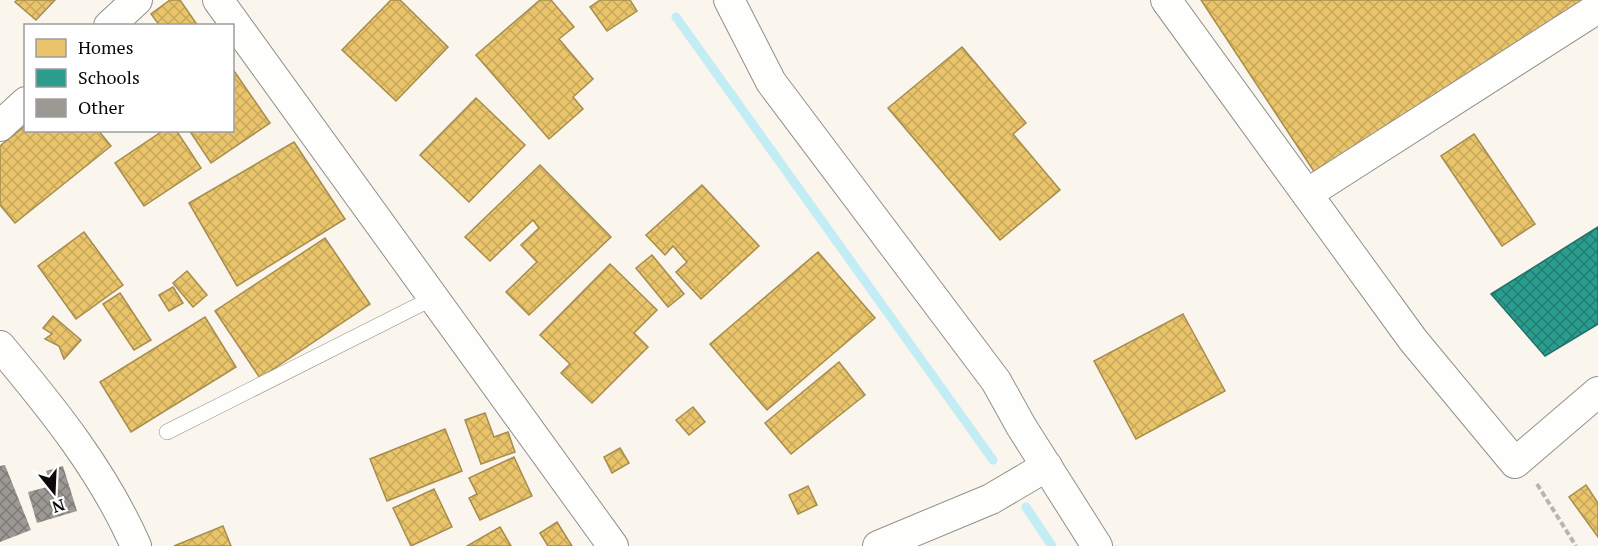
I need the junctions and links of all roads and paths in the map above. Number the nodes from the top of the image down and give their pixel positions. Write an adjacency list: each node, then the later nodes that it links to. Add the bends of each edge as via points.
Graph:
1 (137, 0): 6 (street)
2 (218, 0): 10 (street)
3 (729, 0): 15 (street, via 771,82 996,381)
4 (1166, 0): 9 (street)
5 (1598, 8): 9 (street)
6 (111, 24)
7 (24, 104): 8 (street)
8 (0, 126)
9 (1307, 194): 14 (street, via 1413,340)
10 (433, 298): 13 (lane); 17 (street)
11 (0, 346): 16 (street, via 84,452)
12 (1598, 392): 14 (street)
13 (167, 432)
14 (1515, 463): 20 (path, via 1536,482)
15 (1047, 466): 18 (street, via 991,499); 19 (street)
16 (136, 546)
17 (613, 546)
18 (878, 546)
19 (1097, 546)
20 (1576, 546)

